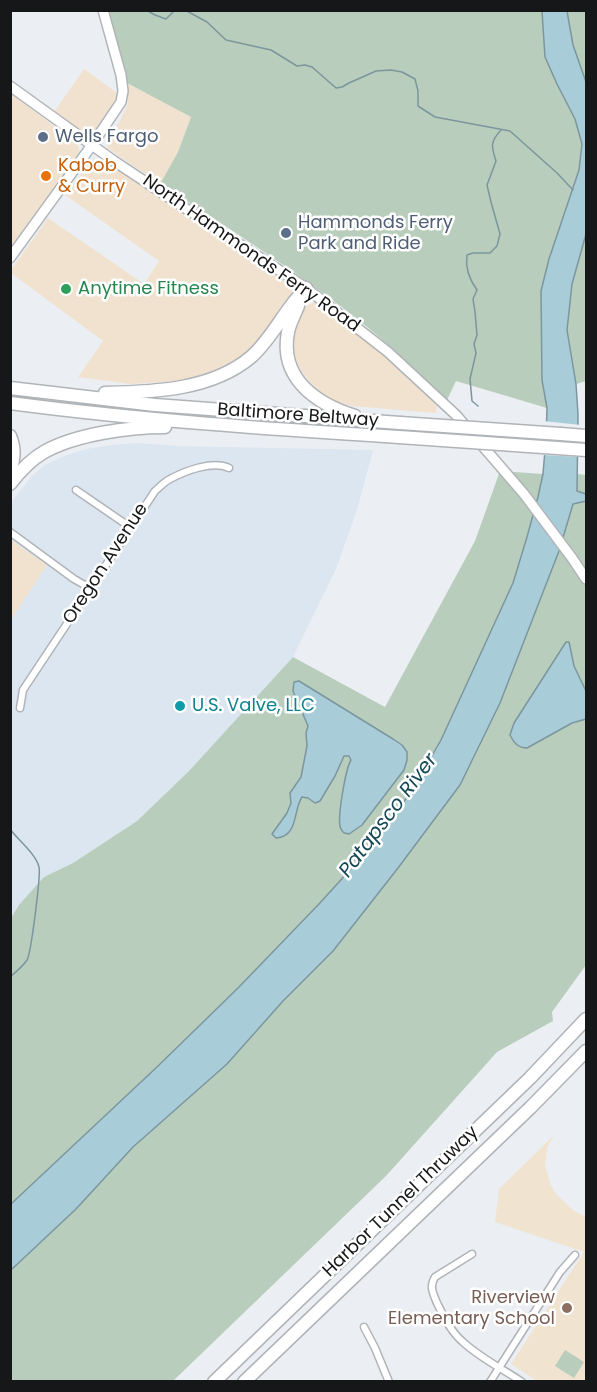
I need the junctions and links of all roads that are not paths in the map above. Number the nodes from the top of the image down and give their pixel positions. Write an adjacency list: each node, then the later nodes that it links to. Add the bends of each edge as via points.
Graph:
1 (103, 10): 3 (main road, via 123,91 121,102)
2 (10, 87): 3 (main road, North Hammonds Ferry Road)
3 (92, 145): 4 (main road); 5 (main road, North Hammonds Ferry Road)
4 (10, 258)
5 (306, 288): 7 (highway, via 259,349 223,374 153,391); 9 (highway, via 292,319 287,343 291,368 298,380 328,406); 20 (main road, North Hammonds Ferry Road, via 377,343 456,415 524,494)
6 (10, 388): 7 (highway, Baltimore Beltway)
7 (50, 393): 9 (highway, Baltimore Beltway)
8 (10, 403): 10 (highway, Baltimore Beltway)
9 (385, 422): 12 (highway, Baltimore Beltway, bridge)
10 (248, 427): 13 (highway, Baltimore Beltway, bridge); 16 (highway, via 142,427 80,438 44,452)
11 (10, 436): 15 (highway, via 14,446)
12 (586, 436)
13 (586, 450)
14 (229, 468): 18 (street, Oregon Avenue, via 211,465 168,480 155,491)
15 (10, 470)
16 (10, 484)
17 (76, 490): 18 (street)
18 (130, 527): 21 (street, Oregon Avenue)
19 (10, 532): 21 (street)
20 (586, 579)
21 (90, 588): 22 (street, Oregon Avenue, via 23,690)
22 (20, 708)
23 (586, 1019): 29 (highway, Harbor Tunnel Thruway, via 530,1078)
24 (586, 1051): 30 (highway, Harbor Tunnel Thruway)
25 (472, 1254): 28 (street, via 438,1274 432,1292 453,1331 471,1349)
26 (575, 1256): 28 (street, via 560,1272)
27 (364, 1327): 31 (street)
28 (499, 1367): 32 (street); 33 (street)
29 (214, 1382)
30 (244, 1382)
31 (389, 1382)
32 (490, 1382)
33 (522, 1382)

